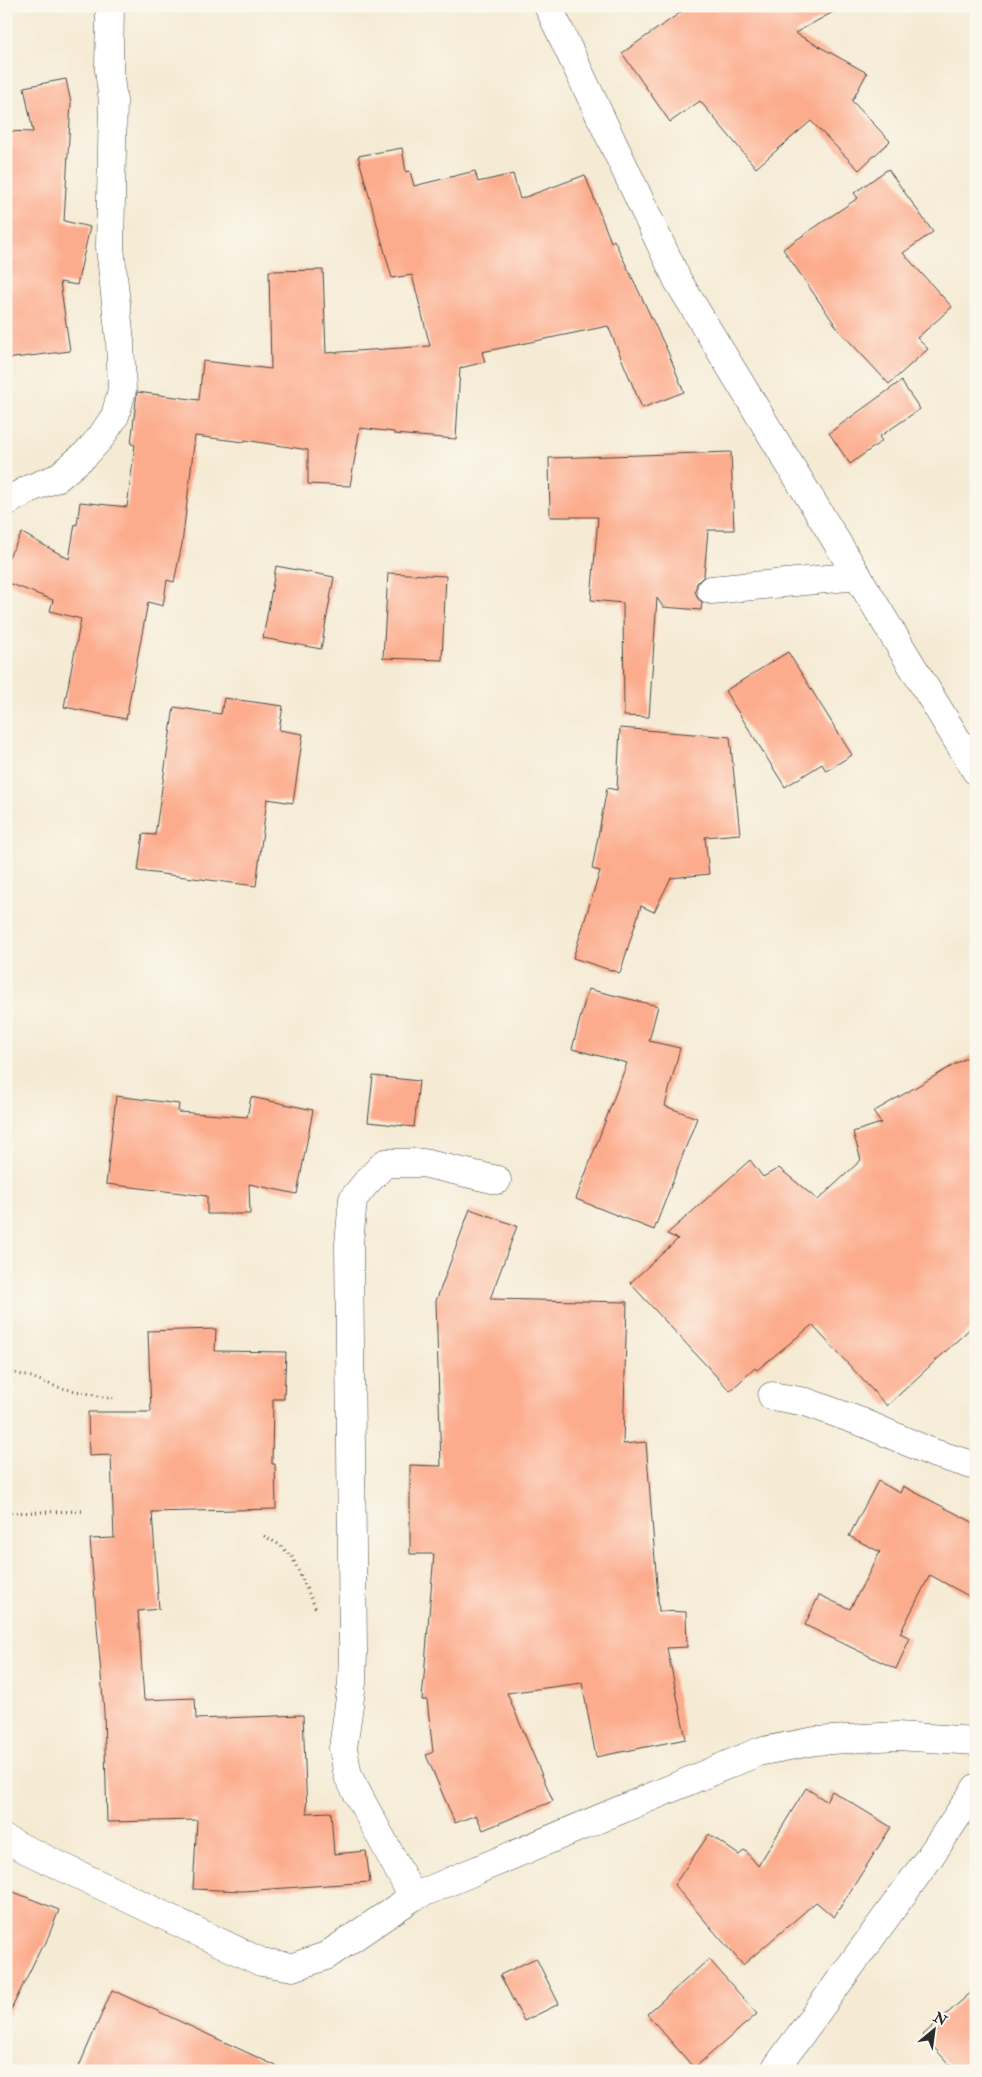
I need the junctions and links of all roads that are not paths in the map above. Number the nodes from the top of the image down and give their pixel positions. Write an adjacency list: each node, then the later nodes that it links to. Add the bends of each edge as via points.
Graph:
1 (110, 6): 3 (street, via 113,101 110,247 122,390 115,416 86,454 57,478)
2 (548, 6): 4 (street, via 678,281)
3 (6, 502)
4 (858, 576): 5 (street); 6 (street)
5 (711, 590)
6 (976, 770)
7 (497, 1180): 13 (street, via 423,1163 386,1163 353,1199 349,1244 353,1652 343,1748 348,1776)
8 (772, 1396): 9 (street, via 806,1402 864,1423 932,1454)
9 (976, 1466)
10 (976, 1741): 13 (street, via 896,1736 815,1740 758,1752)
11 (976, 1788): 14 (street)
12 (6, 1840): 13 (street, via 261,1962 293,1967 326,1956)
13 (413, 1897)
14 (774, 2071)

